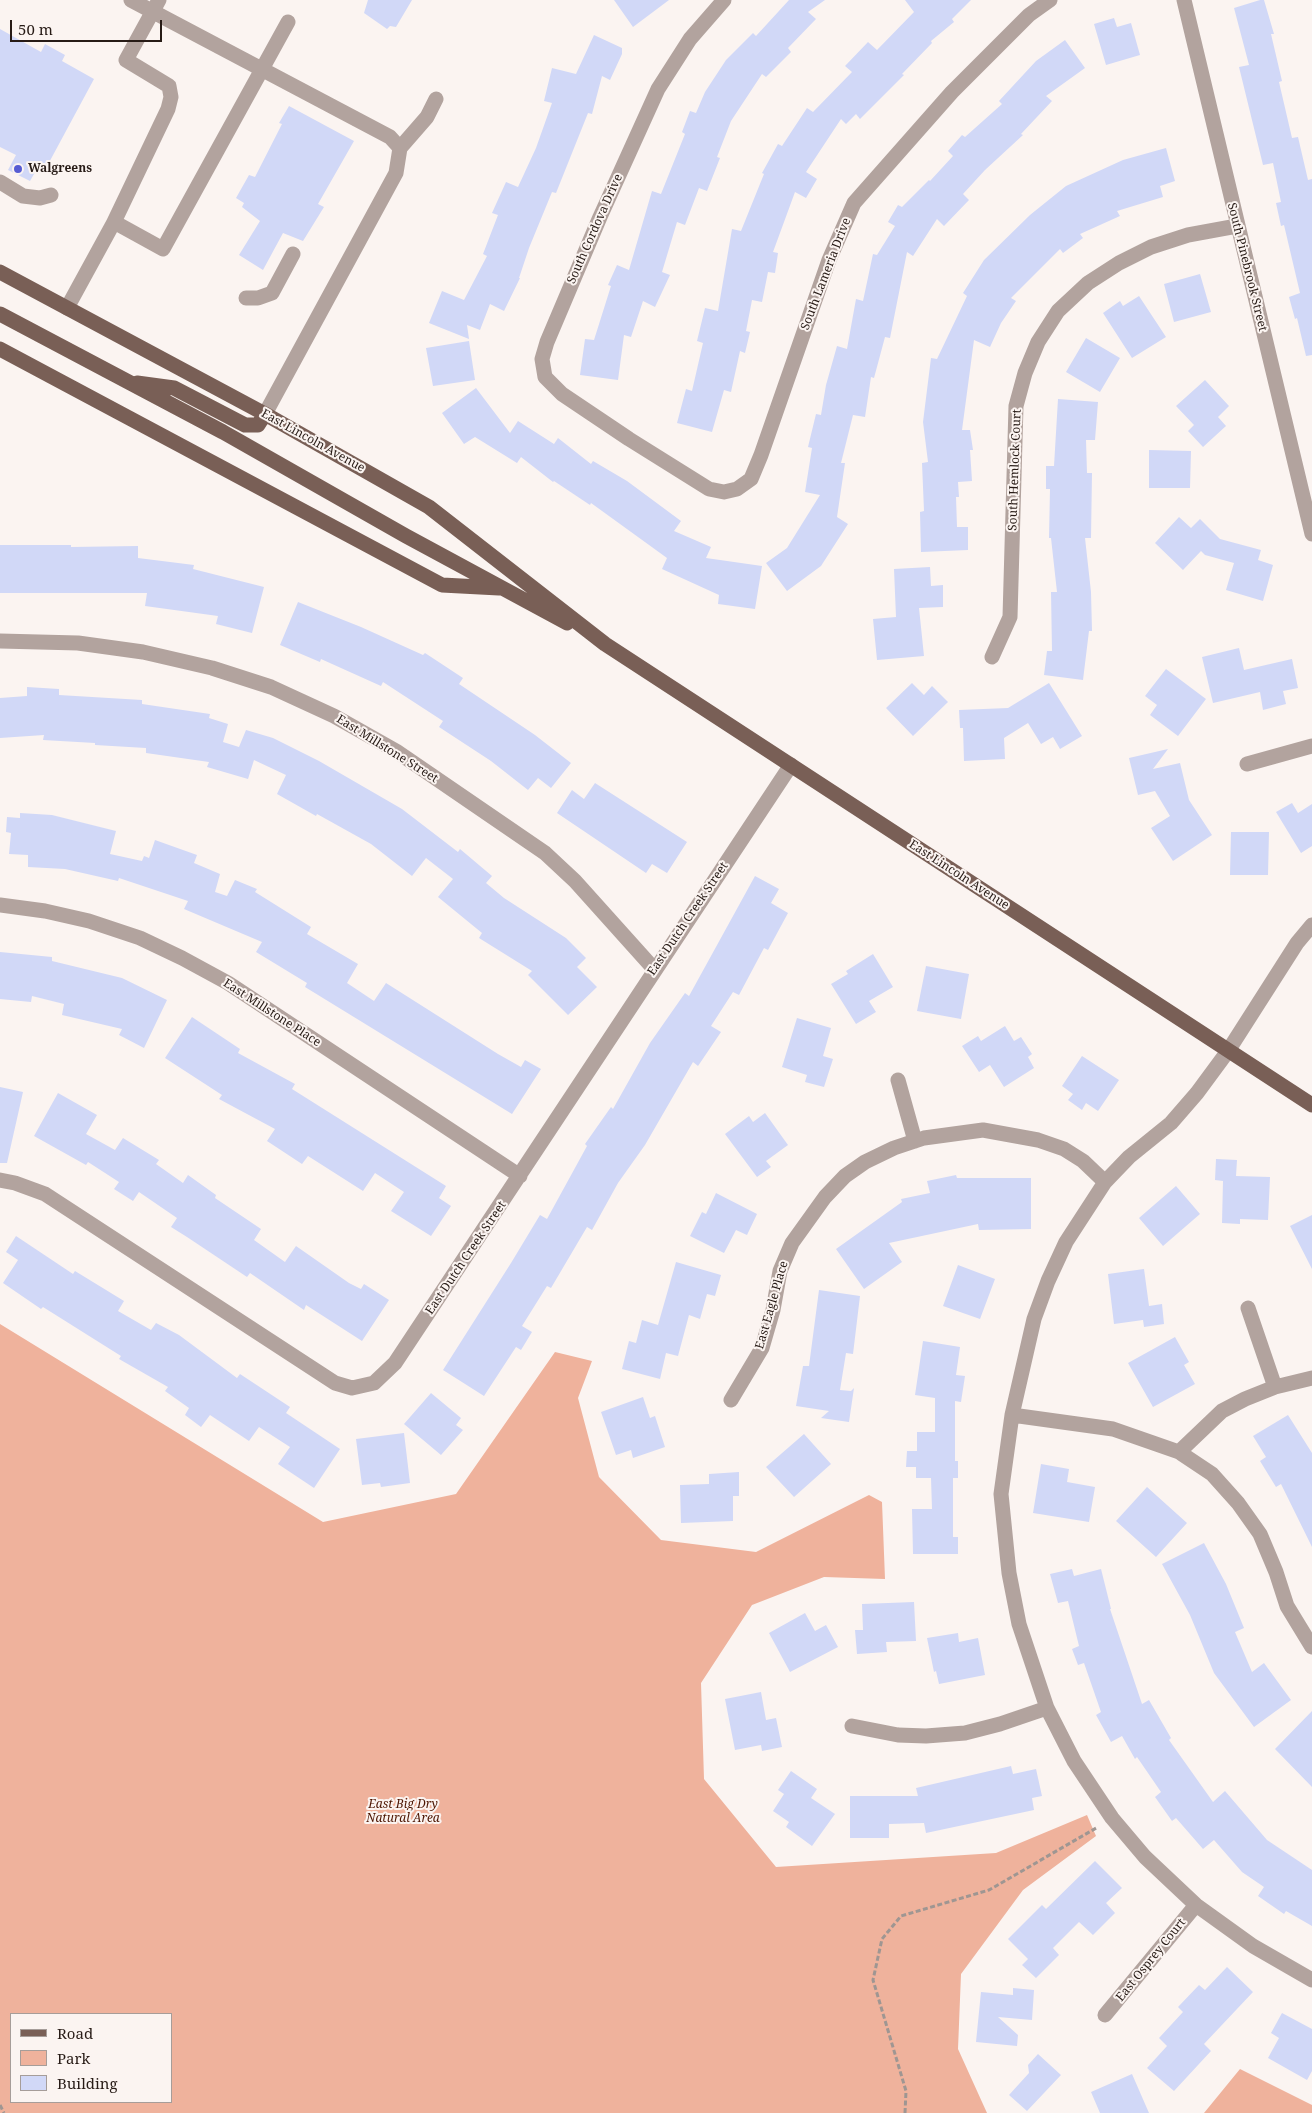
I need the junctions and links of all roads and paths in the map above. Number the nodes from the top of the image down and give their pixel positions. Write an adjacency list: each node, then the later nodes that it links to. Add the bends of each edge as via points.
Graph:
1 (131, 0): 5 (street)
2 (724, 0): 22 (street, South Cordova Drive, via 690,39 658,89 600,217 542,359 545,377 562,394)
3 (1050, 0): 22 (street, South Lameria Drive, via 1028,15 952,92 854,203 829,260 751,479 737,489 724,492 709,489)
4 (1184, 0): 13 (street, South Pinebrook Street)
5 (156, 6): 7 (street); 12 (street, via 126,60 169,86 172,97)
6 (288, 22): 7 (street)
7 (261, 69): 9 (street, via 390,137); 12 (street, via 163,249)
8 (436, 100): 9 (street)
9 (400, 148): 21 (street, via 396,173)
10 (0, 182): 11 (street, via 23,196 40,198)
11 (51, 195)
12 (114, 222): 17 (street)
13 (1237, 226): 23 (street, South Pinebrook Street); 27 (street, South Hemlock Court, via 1151,246 1118,263 1088,283 1058,311 1038,342 1016,406 1010,617)
14 (292, 254): 16 (street, via 272,293)
15 (0, 272): 17 (main road, East Lincoln Avenue)
16 (246, 298)
17 (67, 308): 21 (main road, East Lincoln Avenue)
18 (0, 314): 20 (main road, East Lincoln Avenue)
19 (0, 348): 24 (main road, via 442,585)
20 (127, 381): 21 (main road, via 174,388 246,426 258,425); 24 (main road, East Lincoln Avenue)
21 (265, 414): 26 (main road, East Lincoln Avenue, via 429,507)
22 (629, 439)
23 (1312, 534)
24 (503, 588): 26 (main road, East Lincoln Avenue)
25 (0, 641): 33 (street, East Millstone Street, via 78,643 152,654 212,668 271,687 334,716 396,752 545,853 575,880)
26 (606, 644): 30 (main road, East Lincoln Avenue)
27 (992, 657)
28 (1312, 746): 29 (street)
29 (1247, 764)
30 (791, 765): 33 (street, East Dutch Creek Street); 34 (main road, East Lincoln Avenue)
31 (0, 906): 38 (street, East Millstone Place, via 45,911 89,921 140,938 182,958 228,983)
32 (1312, 925): 34 (street)
33 (654, 969): 38 (street, East Dutch Creek Street)
34 (1228, 1051): 36 (main road, East Lincoln Avenue); 40 (street, via 1172,1123 1129,1157)
35 (898, 1080): 37 (street)
36 (1312, 1105)
37 (915, 1141): 40 (street, East Eagle Place, via 982,1130 1038,1140 1064,1149 1083,1161); 44 (street, East Eagle Place, via 894,1148 845,1176 792,1243 780,1271 774,1310 762,1348)
38 (520, 1176): 39 (street, East Dutch Creek Street, via 395,1364 374,1383 352,1388 335,1383 46,1194)
39 (0, 1180)
40 (1105, 1182): 45 (street, via 1066,1242 1048,1281 1034,1319)
41 (1248, 1308): 43 (street)
42 (1312, 1378): 43 (street)
43 (1274, 1387): 46 (street, via 1222,1411)
44 (731, 1400)
45 (1012, 1415): 46 (street, via 1113,1429); 48 (street, via 1001,1494 1009,1574 1019,1624)
46 (1179, 1452): 47 (street, via 1212,1474 1260,1534 1287,1606)
47 (1312, 1647)
48 (1047, 1708): 49 (street, via 965,1733 898,1735); 50 (street, via 1074,1761)
49 (852, 1726)
50 (1112, 1818): 51 (street, via 1145,1857); 56 (path, via 989,1890 901,1916 882,1939 873,1980 906,2091)
51 (1196, 1905): 52 (street, via 1253,1946); 53 (street, East Osprey Court)
52 (1312, 1980)
53 (1105, 2015)
54 (0, 2105): 55 (path)
55 (4, 2113)
56 (905, 2113)

